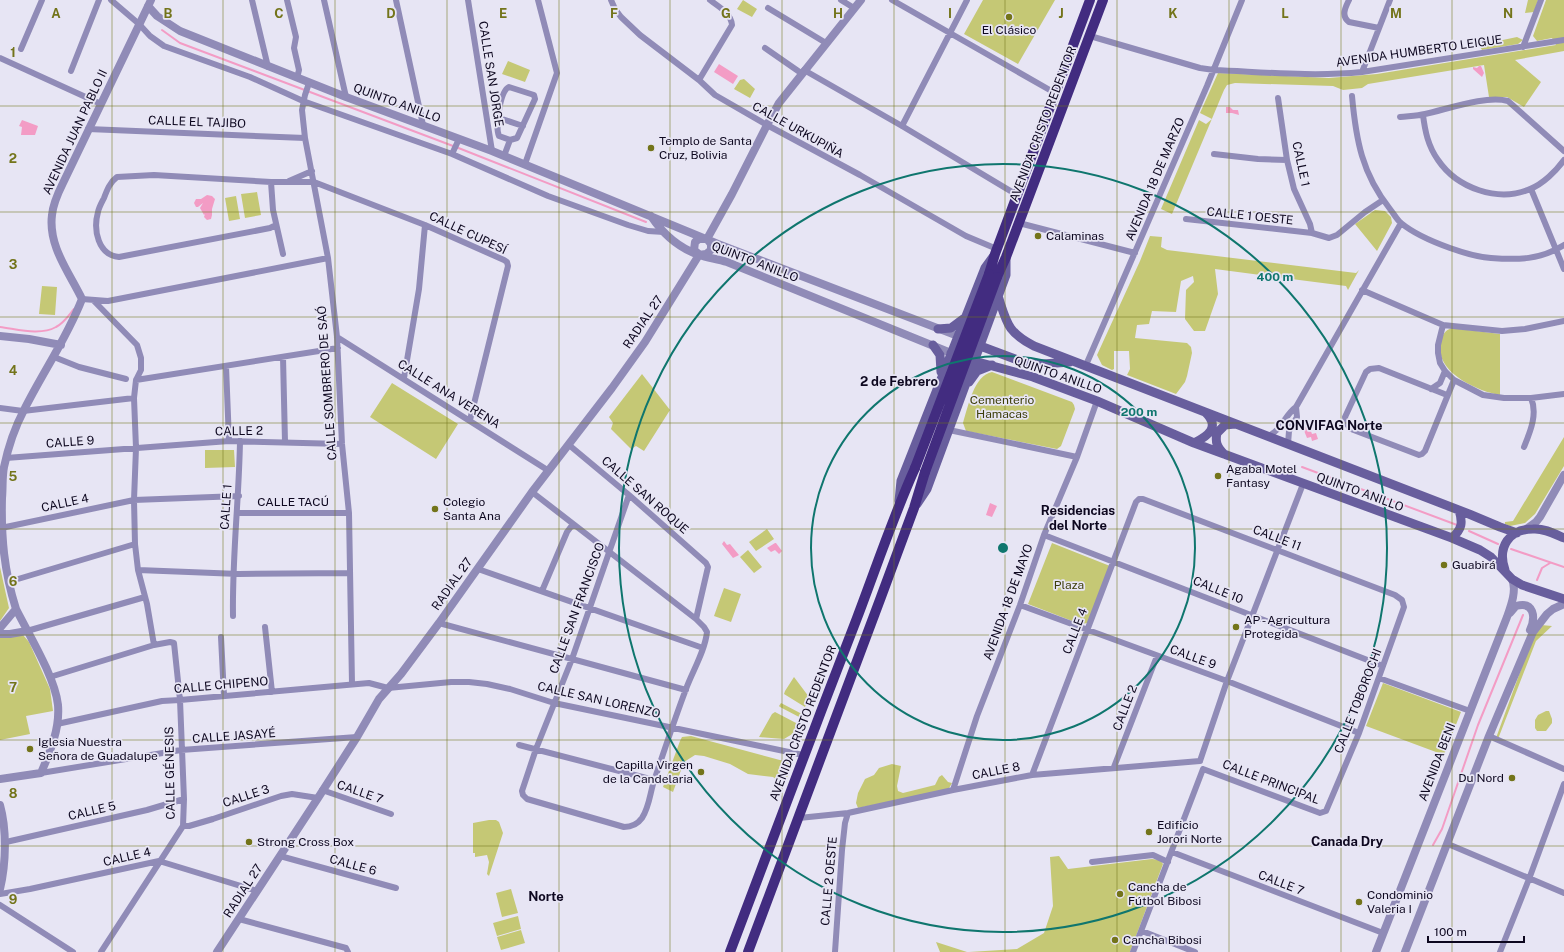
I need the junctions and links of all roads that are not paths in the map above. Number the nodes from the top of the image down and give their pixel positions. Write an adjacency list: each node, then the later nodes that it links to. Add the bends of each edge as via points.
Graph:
1 (42, 0): 33 (street)
2 (99, 0): 37 (street)
3 (111, 0): 25 (street)
4 (252, 0): 35 (street)
5 (286, 0): 40 (street, via 296,38 294,48 299,70)
6 (324, 0): 45 (street)
7 (396, 0): 52 (street)
8 (468, 0): 60 (street, CALLE SAN JORGE)
9 (538, 0): 67 (street, via 558,73)
10 (611, 0): 41 (street, CALLE URKUPIÑA, via 618,13 640,35)
11 (710, 0): 41 (street, via 724,10 732,25)
12 (841, 0): 24 (street)
13 (860, 0): 24 (street)
14 (892, 0): 27 (street)
15 (967, 0): 27 (street)
16 (1090, 0): 43 (highway, AVENIDA CRISTO REDENTOR)
17 (1103, 0): 28 (highway, AVENIDA CRISTO REDENTOR)
18 (1242, 0): 36 (street, AVENIDA 18 DE MARZO)
19 (1348, 0): 26 (street, via 1344,14 1346,20)
20 (1390, 0): 26 (street)
21 (1541, 0): 31 (street)
22 (148, 2): 25 (street, AVENIDA JUAN PABLO II); 35 (street, QUINTO ANILLO, via 157,16 180,31)
23 (768, 8): 30 (street)
24 (854, 8): 30 (street)
25 (139, 24): 46 (street, via 164,46); 48 (street, AVENIDA JUAN PABLO II)
26 (1379, 28): 39 (street)
27 (950, 33): 43 (street); 55 (street)
28 (1090, 36): 36 (street, AVENIDA HUMBERTO LEIGUE); 77 (highway, AVENIDA CRISTO REDENTOR)
29 (1564, 40): 31 (street, AVENIDA HUMBERTO LEIGUE)
30 (826, 43): 38 (street)
31 (1523, 47): 39 (street, AVENIDA HUMBERTO LEIGUE)
32 (765, 48): 38 (street)
33 (21, 49)
34 (0, 58): 48 (street)
35 (268, 67): 40 (street, QUINTO ANILLO)
36 (1214, 70): 39 (street, AVENIDA HUMBERTO LEIGUE, via 1313,74); 87 (street, AVENIDA 18 DE MARZO)
37 (71, 71)
38 (803, 72): 53 (street); 55 (street)
39 (1362, 72)
40 (297, 78): 42 (street, QUINTO ANILLO)
41 (699, 80): 53 (street, CALLE URKUPIÑA, via 715,95)
42 (309, 84): 45 (street, QUINTO ANILLO); 46 (street, CALLE SOMBRERO DE SAÓ)
43 (1055, 93): 73 (highway, AVENIDA CRISTO REDENTOR)
44 (1352, 96): 74 (street, via 1360,154)
45 (346, 97): 52 (street, QUINTO ANILLO)
46 (304, 98): 57 (street, CALLE SOMBRERO DE SAÓ, via 302,110); 62 (street)
47 (1278, 98): 65 (street, CALLE 1)
48 (101, 104): 56 (street, AVENIDA JUAN PABLO II)
49 (1423, 115): 50 (street); 61 (street, via 1472,103 1502,99 1508,101); 72 (street, via 1431,150 1447,171 1459,180 1474,189 1505,194)
50 (1400, 117)
51 (499, 118): 54 (street); 54 (street, via 500,100 506,88 511,87 535,97); 59 (street, via 498,133 502,138)
52 (423, 125): 58 (street, QUINTO ANILLO)
53 (766, 125): 83 (street, via 732,194); 86 (street, CALLE URKUPIÑA)
54 (523, 126): 59 (street, via 517,138)
55 (902, 126): 73 (street)
56 (88, 129): 57 (street, CALLE EL TAJIBO); 96 (street, AVENIDA JUAN PABLO II, via 55,202 51,227 55,247)
57 (305, 138): 68 (street, CALLE SOMBRERO DE SAÓ)
58 (458, 140): 60 (street, QUINTO ANILLO); 62 (street)
59 (510, 140): 64 (street)
60 (492, 151): 64 (street, QUINTO ANILLO)
61 (1564, 151)
62 (452, 153): 81 (street, via 548,196 648,231)
63 (1214, 154): 65 (street)
64 (504, 156): 67 (street, QUINTO ANILLO)
65 (1287, 160): 82 (street, CALLE 1, via 1294,189)
66 (1564, 160): 72 (street, via 1559,168)
67 (525, 164): 75 (street, QUINTO ANILLO)
68 (312, 171): 70 (street); 71 (street, CALLE SOMBRERO DE SAÓ)
69 (271, 182): 70 (street); 79 (street); 79 (street, via 154,175 117,177 112,180 98,212 96,231 104,250 119,258)
70 (287, 182): 71 (street)
71 (314, 182): 80 (street, CALLE CUPESÍ); 91 (street, CALLE SOMBRERO DE SAÓ)
72 (1531, 189): 85 (street)
73 (1017, 195): 86 (highway, AVENIDA CRISTO REDENTOR)
74 (1383, 200): 78 (street); 82 (street, CALLE 1 OESTE, via 1337,235 1329,238)
75 (651, 216): 81 (street, QUINTO ANILLO); 83 (street, QUINTO ANILLO)
76 (1186, 219): 82 (street, CALLE 1 OESTE)
77 (1019, 223): 87 (street); 90 (highway, AVENIDA CRISTO REDENTOR)
78 (1401, 223): 85 (street, via 1436,244 1478,257 1524,259); 94 (street)
79 (276, 225): 88 (street)
80 (425, 225): 119 (street, via 419,289); 135 (street, CALLE CUPESÍ, via 504,260 508,266)
81 (664, 232): 89 (street, QUINTO ANILLO, via 671,239)
82 (1312, 233)
83 (706, 239): 89 (street, RADIAL 27, via 711,244 711,250); 89 (street, via 699,238 695,242 694,250); 102 (street, QUINTO ANILLO)
84 (1564, 245): 85 (street)
85 (1556, 250): 92 (street)
86 (996, 252): 93 (highway, AVENIDA CRISTO REDENTOR); 98 (main road, AVENIDA CRISTO REDENTOR, via 985,268)
87 (1135, 253): 116 (street, AVENIDA 18 DE MARZO)
88 (283, 254)
89 (699, 255): 107 (street, QUINTO ANILLO, via 739,267); 145 (street, RADIAL 27, via 645,342)
90 (1006, 257): 93 (highway, AVENIDA CRISTO REDENTOR); 95 (main road, AVENIDA CRISTO REDENTOR, via 1006,275)
91 (328, 258): 97 (street, via 108,301); 105 (street, CALLE SOMBRERO DE SAÓ)
92 (1564, 269)
93 (993, 275): 160 (highway, AVENIDA CRISTO REDENTOR, bridge); 161 (highway, AVENIDA CRISTO REDENTOR, bridge)
94 (1362, 290): 101 (street); 131 (street)
95 (998, 296): 100 (main road, AVENIDA CRISTO REDENTOR); 114 (main road, via 1006,321 1021,340)
96 (82, 299): 97 (street); 106 (street)
97 (94, 301): 121 (street, via 137,345 141,370)
98 (966, 317): 100 (main road, via 966,334 970,337 981,333); 102 (main road, via 951,328); 104 (main road, AVENIDA CRISTO REDENTOR)
99 (1564, 321): 101 (street, via 1526,330)
100 (987, 324): 108 (main road, AVENIDA CRISTO REDENTOR)
101 (1443, 325): 118 (street, via 1438,345 1440,362)
102 (938, 329): 104 (street, QUINTO ANILLO)
103 (0, 336): 106 (street)
104 (958, 336): 108 (main road, QUINTO ANILLO); 110 (main road, AVENIDA CRISTO REDENTOR)
105 (337, 337): 109 (street, CALLE SOMBRERO DE SAÓ); 119 (street, CALLE ANA VERENA)
106 (61, 345): 111 (street)
107 (933, 345): 110 (street, QUINTO ANILLO); 123 (main road, via 941,358)
108 (980, 346): 113 (main road, AVENIDA CRISTO REDENTOR); 114 (main road, QUINTO ANILLO, via 1023,362)
109 (338, 348): 112 (street); 143 (street, CALLE SOMBRERO DE SAÓ)
110 (951, 352): 113 (main road, QUINTO ANILLO); 123 (main road, AVENIDA CRISTO REDENTOR)
111 (54, 357): 120 (street, via 79,367); 133 (street)
112 (284, 357): 117 (street); 141 (street)
113 (974, 361): 115 (main road, QUINTO ANILLO); 125 (main road, AVENIDA CRISTO REDENTOR)
114 (1076, 362): 116 (main road, QUINTO ANILLO)
115 (992, 365): 125 (main road, via 977,371); 130 (main road, QUINTO ANILLO)
116 (1086, 365): 134 (main road, QUINTO ANILLO)
117 (226, 366): 121 (street); 139 (street)
118 (1445, 371): 122 (street); 124 (street, via 1440,382)
119 (404, 378): 135 (street, CALLE ANA VERENA)
120 (126, 379)
121 (136, 380): 128 (street)
122 (1454, 380): 127 (street); 129 (street, via 1483,396)
123 (939, 384): 125 (main road, via 949,370 958,368 963,376); 160 (main road, AVENIDA CRISTO REDENTOR, via 901,480)
124 (1431, 389): 127 (street); 127 (street, via 1379,368 1370,369 1366,372 1345,417 1346,423 1351,429 1419,455 1425,451)
125 (962, 391): 137 (main road, AVENIDA CRISTO REDENTOR)
126 (1564, 394): 129 (street)
127 (1447, 396)
128 (134, 398): 133 (street); 147 (street)
129 (1531, 398): 146 (street, via 1534,410)
130 (1097, 401): 142 (main road, QUINTO ANILLO); 149 (street, AVENIDA 18 DE MAYO)
131 (1296, 407): 138 (street, via 1278,430); 144 (street, via 1297,417 1289,431)
132 (0, 408): 133 (street)
133 (23, 411): 150 (street)
134 (1205, 412): 136 (main road, QUINTO ANILLO); 142 (main road, via 1212,421 1210,433)
135 (470, 420): 152 (street, CALLE ANA VERENA)
136 (1236, 424): 138 (main road, QUINTO ANILLO); 148 (main road, via 1225,426 1217,433 1216,443)
137 (949, 430): 149 (street); 161 (main road, AVENIDA CRISTO REDENTOR, via 927,488)
138 (1268, 436): 144 (main road, QUINTO ANILLO)
139 (229, 441): 140 (street, CALLE 2); 147 (street, CALLE 2)
140 (240, 441): 141 (street, CALLE 2); 157 (street, CALLE 1)
141 (285, 442): 143 (street, CALLE 2)
142 (1194, 443): 148 (main road, QUINTO ANILLO)
143 (342, 444): 165 (street, CALLE SOMBRERO DE SAÓ)
144 (1288, 444): 162 (main road, QUINTO ANILLO)
145 (569, 445): 152 (street, RADIAL 27); 156 (street, CALLE SAN ROQUE)
146 (1524, 447)
147 (136, 448): 150 (street, CALLE 9); 159 (street)
148 (1225, 454): 154 (main road, QUINTO ANILLO)
149 (1077, 457): 170 (street, AVENIDA 18 DE MAYO)
150 (6, 458): 151 (street)
151 (2, 469): 167 (street)
152 (549, 470): 155 (street, RADIAL 27)
153 (1564, 475): 163 (street)
154 (1303, 484): 171 (main road, QUINTO ANILLO); 174 (street)
155 (532, 492): 166 (street); 178 (street, RADIAL 27)
156 (629, 495): 175 (street, CALLE SAN FRANCISCO); 196 (street, CALLE SAN ROQUE, via 706,562 708,571)
157 (239, 496): 159 (street); 164 (street, CALLE 1)
158 (1143, 499): 174 (street, CALLE 11); 177 (street, CALLE 4, via 1136,502)
159 (134, 500): 167 (street, CALLE 4); 173 (street)
160 (899, 502): 229 (highway, AVENIDA CRISTO REDENTOR)
161 (914, 508): 246 (highway, AVENIDA CRISTO REDENTOR)
162 (1459, 510): 168 (main road, QUINTO ANILLO, via 1500,527); 171 (main road, via 1462,525)
163 (1543, 511): 168 (street, via 1536,522); 169 (street, via 1542,523)
164 (237, 513): 165 (street, CALLE TACÚ); 182 (street, CALLE 1)
165 (349, 513): 181 (street, CALLE SOMBRERO DE SAÓ)
166 (574, 524): 175 (street); 185 (street, via 567,532)
167 (1, 528): 176 (street)
168 (1521, 531): 169 (main road, QUINTO ANILLO, via 1539,529); 180 (main road, via 1509,538 1503,549)
169 (1549, 532): 172 (main road, QUINTO ANILLO)
170 (1044, 535): 177 (street, CALLE 10); 189 (street, AVENIDA 18 DE MAYO)
171 (1452, 538): 180 (main road, QUINTO ANILLO, via 1480,550)
172 (1564, 538)
173 (134, 544): 179 (street); 184 (street)
174 (1277, 549): 188 (street, CALLE 11); 193 (street)
175 (609, 552): 191 (street, CALLE SAN FRANCISCO); 196 (street)
176 (2, 555): 184 (street)
177 (1114, 561): 193 (street, CALLE 10); 200 (street, CALLE 4)
178 (478, 569): 185 (street); 197 (street, RADIAL 27)
179 (138, 570): 182 (street); 186 (street)
180 (1505, 571): 183 (main road, QUINTO ANILLO)
181 (350, 573): 182 (street); 212 (street, CALLE SOMBRERO DE SAÓ)
182 (236, 574): 194 (street, CALLE 1)
183 (1512, 579): 187 (main road, QUINTO ANILLO, via 1528,588); 195 (street, AVENIDA BENI, via 1514,592)
184 (8, 582): 192 (street)
185 (542, 591): 191 (street)
186 (145, 597): 201 (street); 204 (street)
187 (1564, 599)
188 (1402, 600): 208 (street, CALLE TOBOROCHI, via 1404,608)
189 (1020, 604): 200 (street, CALLE 9); 239 (street, AVENIDA 18 DE MAYO, via 977,716)
190 (1564, 604): 214 (street, via 1547,614 1536,628)
191 (590, 608): 205 (street); 207 (street, CALLE SAN FRANCISCO)
192 (16, 609): 199 (street); 201 (street)
193 (1252, 615): 208 (street, CALLE 10); 211 (street)
194 (233, 616)
195 (1507, 617): 214 (street, via 1518,605 1528,607 1533,613 1532,627); 220 (street, AVENIDA BENI)
196 (696, 619): 205 (street, via 707,632)
197 (439, 623): 207 (street); 213 (street, RADIAL 27)
198 (265, 627): 216 (street)
199 (0, 628)
200 (1087, 629): 206 (street, CALLE 9); 235 (street, CALLE 4)
201 (27, 631): 202 (street); 209 (street)
202 (0, 634)
203 (221, 637): 217 (street)
204 (154, 645): 209 (street); 218 (street, CALLE GÉNESIS, via 174,643)
205 (703, 648): 215 (street)
206 (1157, 656): 211 (street, CALLE 9); 231 (street, CALLE 2)
207 (572, 658): 215 (street); 219 (street, CALLE SAN FRANCISCO)
208 (1383, 666): 210 (street, CALLE TOBOROCHI)
209 (50, 677): 221 (street, via 58,705)
210 (1379, 678): 220 (street); 223 (street, CALLE TOBOROCHI)
211 (1227, 680): 223 (street, CALLE 9); 230 (street)
212 (352, 684): 213 (street, CALLE CHIPENO, via 369,683); 216 (street, CALLE CHIPENO)
213 (388, 688): 219 (street, CALLE SAN LORENZO, via 469,682 510,689); 225 (street, RADIAL 27)
214 (1508, 689): 224 (street)
215 (686, 690): 222 (street)
216 (272, 692): 217 (street, CALLE CHIPENO)
217 (224, 696): 218 (street, CALLE CHIPENO)
218 (180, 700): 221 (street, CALLE CHIPENO); 228 (street, CALLE GÉNESIS)
219 (554, 703): 222 (street, CALLE SAN LORENZO); 227 (street, CALLE SAN FRANCISCO)
220 (1470, 711): 265 (street, AVENIDA BENI)
221 (57, 724): 234 (street, via 52,748)
222 (672, 728): 229 (street, CALLE SAN LORENZO); 237 (street)
223 (1359, 733): 243 (street, CALLE TOBOROCHI)
224 (1489, 736): 233 (street); 249 (street)
225 (357, 737): 228 (street, CALLE JASAYÉ); 240 (street, RADIAL 27)
226 (518, 744): 227 (street)
227 (536, 749): 237 (street); 237 (street, CALLE SAN FRANCISCO, via 523,788 523,795 527,799 624,828 642,819)
228 (181, 750): 234 (street, CALLE JASAYÉ); 241 (street, CALLE GÉNESIS)
229 (803, 756): 270 (highway, AVENIDA CRISTO REDENTOR)
230 (1200, 761): 231 (street, CALLE 8); 232 (street)
231 (1114, 767): 235 (street, CALLE 8)
232 (1203, 769): 243 (street, CALLE PRINCIPAL, via 1320,813); 250 (street)
233 (1564, 769)
234 (41, 773): 236 (street)
235 (1032, 775): 239 (street, CALLE 8)
236 (0, 779)
237 (654, 780)
238 (1564, 784): 256 (street)
239 (953, 790): 244 (street, CALLE 8)
240 (320, 794): 245 (street, CALLE 7); 247 (street, CALLE 3, via 281,796 213,819); 252 (street, RADIAL 27)
241 (184, 799): 247 (street, CALLE GÉNESIS); 248 (street, CALLE 5, via 148,810)
242 (0, 805): 248 (street)
243 (1328, 808)
244 (848, 813): 246 (street, CALLE 8); 272 (street, CALLE 2 OESTE, via 842,850)
245 (391, 814)
246 (799, 818): 271 (highway, AVENIDA CRISTO REDENTOR)
247 (182, 826): 253 (street, CALLE GÉNESIS)
248 (6, 842): 251 (street)
249 (1448, 844): 256 (street); 276 (street)
250 (1172, 852): 255 (street); 265 (street, CALLE 7)
251 (2, 855): 258 (street, via 4,868)
252 (280, 856): 257 (street, CALLE 6); 259 (street, RADIAL 27)
253 (159, 861): 259 (street, CALLE 4); 261 (street, CALLE 4); 268 (street, CALLE GÉNESIS)
254 (1092, 862): 255 (street, via 1153,855)
255 (1168, 862): 264 (street)
256 (1529, 879): 260 (street); 277 (street)
257 (396, 888)
258 (0, 890)
259 (257, 891): 263 (street, RADIAL 27)
260 (1564, 893)
261 (0, 894)
262 (0, 905): 267 (street)
263 (239, 919): 266 (street, via 346,948); 269 (street, RADIAL 27)
264 (1142, 931): 273 (street); 274 (street)
265 (1383, 933): 275 (street, AVENIDA BENI)
266 (347, 951)
267 (73, 952)
268 (101, 952)
269 (217, 952)
270 (730, 952)
271 (748, 952)
272 (835, 952)
273 (1133, 952)
274 (1195, 952)
275 (1376, 952)
276 (1405, 952)
277 (1500, 952)

